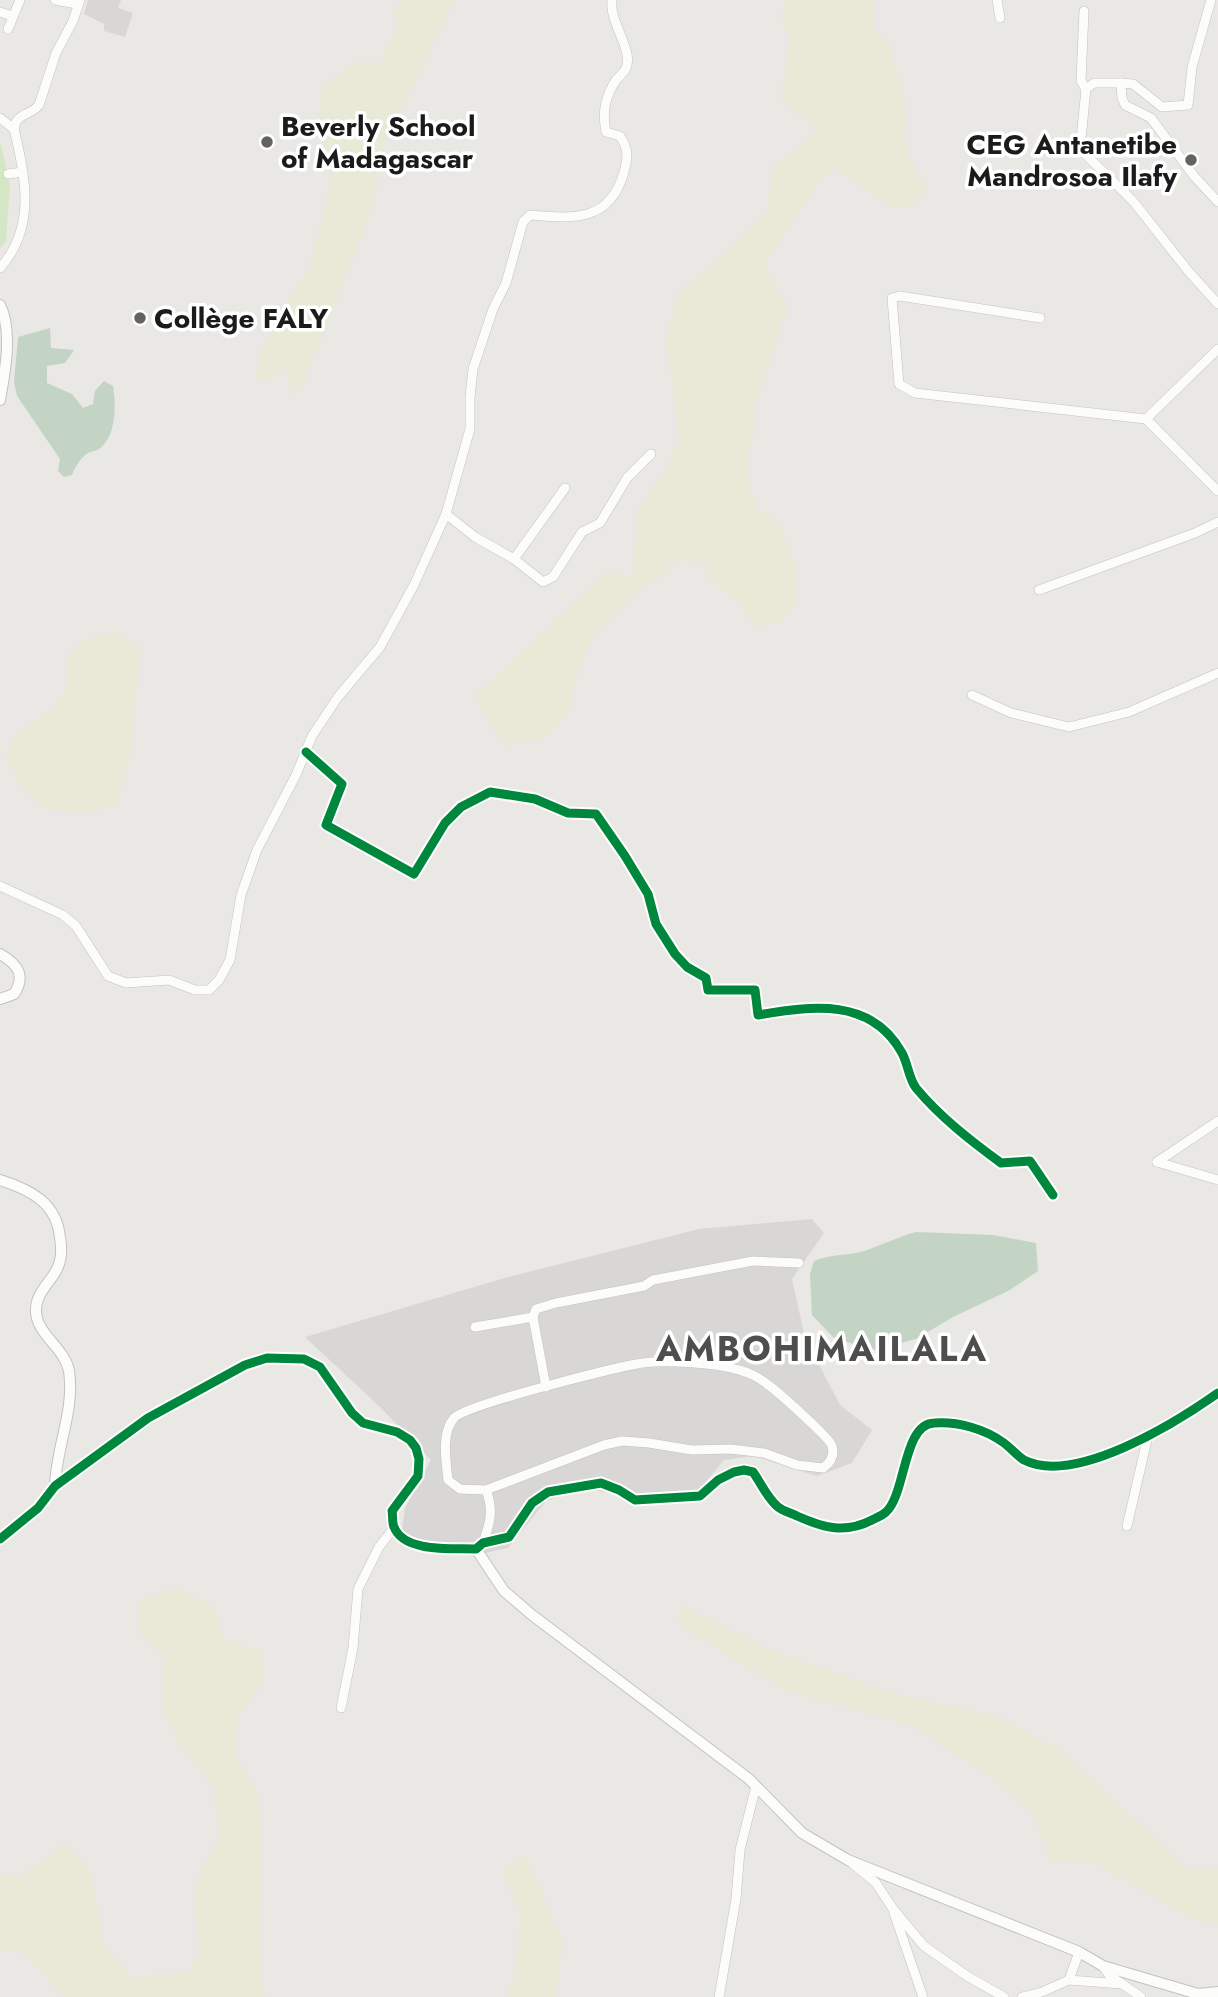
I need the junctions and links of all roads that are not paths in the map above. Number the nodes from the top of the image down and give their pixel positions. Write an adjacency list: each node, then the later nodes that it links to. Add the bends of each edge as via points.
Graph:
1 (20, 0): 9 (street)
2 (55, 0): 6 (street)
3 (612, 0): 29 (street, via 611,12 627,52 626,68 607,95 603,112 606,132 620,136 628,148 619,190 594,214 530,215 523,222 506,283 473,369 470,429)
4 (997, 0): 10 (street)
5 (1211, 0): 12 (street, via 1194,55 1188,105 1162,107 1133,84)
6 (78, 2): 15 (street, via 39,105 18,118)
7 (1084, 11): 13 (street, via 1081,81)
8 (0, 12): 9 (street)
9 (12, 16): 11 (street)
10 (1000, 18)
11 (8, 29)
12 (1121, 83): 13 (street, via 1094,83); 18 (street, via 1125,105 1151,118)
13 (1086, 89): 20 (street, via 1080,149 1133,201)
14 (0, 118): 15 (street)
15 (13, 129): 16 (street)
16 (23, 172): 17 (street); 19 (street, via 23,231)
17 (8, 174)
18 (1218, 202)
19 (0, 268)
20 (1218, 304)
21 (0, 305): 24 (street, via 6,329)
22 (1040, 317): 25 (street, via 892,298 899,384 915,393)
23 (1218, 349): 25 (street)
24 (0, 400)
25 (1146, 419): 28 (street)
26 (650, 454): 31 (street, via 627,478 600,523 582,532 553,577 542,582)
27 (565, 488): 31 (street)
28 (1218, 491)
29 (446, 514): 31 (street); 35 (street, via 380,647 312,736 257,850 241,895 230,960 209,990 169,980 126,984 107,976 76,926 63,915)
30 (1218, 522): 32 (street)
31 (514, 559)
32 (1039, 590)
33 (1218, 673): 34 (street, via 1129,712 1069,727 1011,713)
34 (972, 695)
35 (0, 886)
36 (0, 954): 37 (street, via 19,970 21,979 14,995)
37 (0, 999)
38 (1218, 1121): 40 (street, via 1157,1162)
39 (0, 1180): 47 (street, via 42,1199 60,1232 61,1258 36,1307 39,1323 69,1371 70,1402)
40 (1218, 1180)
41 (799, 1263): 42 (street, via 753,1261 653,1280 644,1286 536,1309)
42 (533, 1317): 43 (street); 44 (street)
43 (475, 1327)
44 (545, 1387): 48 (street, via 455,1416 446,1433 447,1480 460,1489); 48 (street, via 643,1363 739,1370 767,1383 815,1425 832,1443 833,1453 823,1468 797,1465 764,1452 692,1450 622,1441)
45 (1218, 1393): 46 (street)
46 (1148, 1436): 49 (street); 52 (street, via 1074,1465 1046,1466 1024,1460 1003,1441 965,1425 930,1422 914,1438 887,1512 858,1527 836,1529 779,1507 753,1472 744,1470 718,1480 700,1496 635,1500 601,1482 548,1492 532,1503 509,1537)
47 (55, 1486): 50 (street, via 149,1418 244,1365 267,1358 304,1359 320,1367 363,1423 397,1432 416,1448 418,1476 392,1511); 51 (street, via 33,1513)
48 (486, 1490): 52 (street, via 492,1514)
49 (1127, 1526)
50 (394, 1528): 52 (street, via 416,1546); 53 (street, via 358,1589)
51 (0, 1539)
52 (479, 1546): 54 (street, via 504,1591)
53 (341, 1708)
54 (756, 1786): 55 (street, via 802,1833); 62 (street, via 740,1850)
55 (848, 1860): 56 (street, via 876,1883); 57 (street)
56 (893, 1909): 63 (street); 64 (street, via 923,1946)
57 (1079, 1952): 58 (street); 59 (street)
58 (1103, 1966): 60 (street); 61 (street, via 1198,1994)
59 (1069, 1980): 60 (street); 65 (street)
60 (1122, 1984): 66 (street)
61 (1218, 1992)
62 (719, 1997)
63 (923, 1997)
64 (1004, 1997)
65 (1022, 1997)
66 (1141, 1997)

